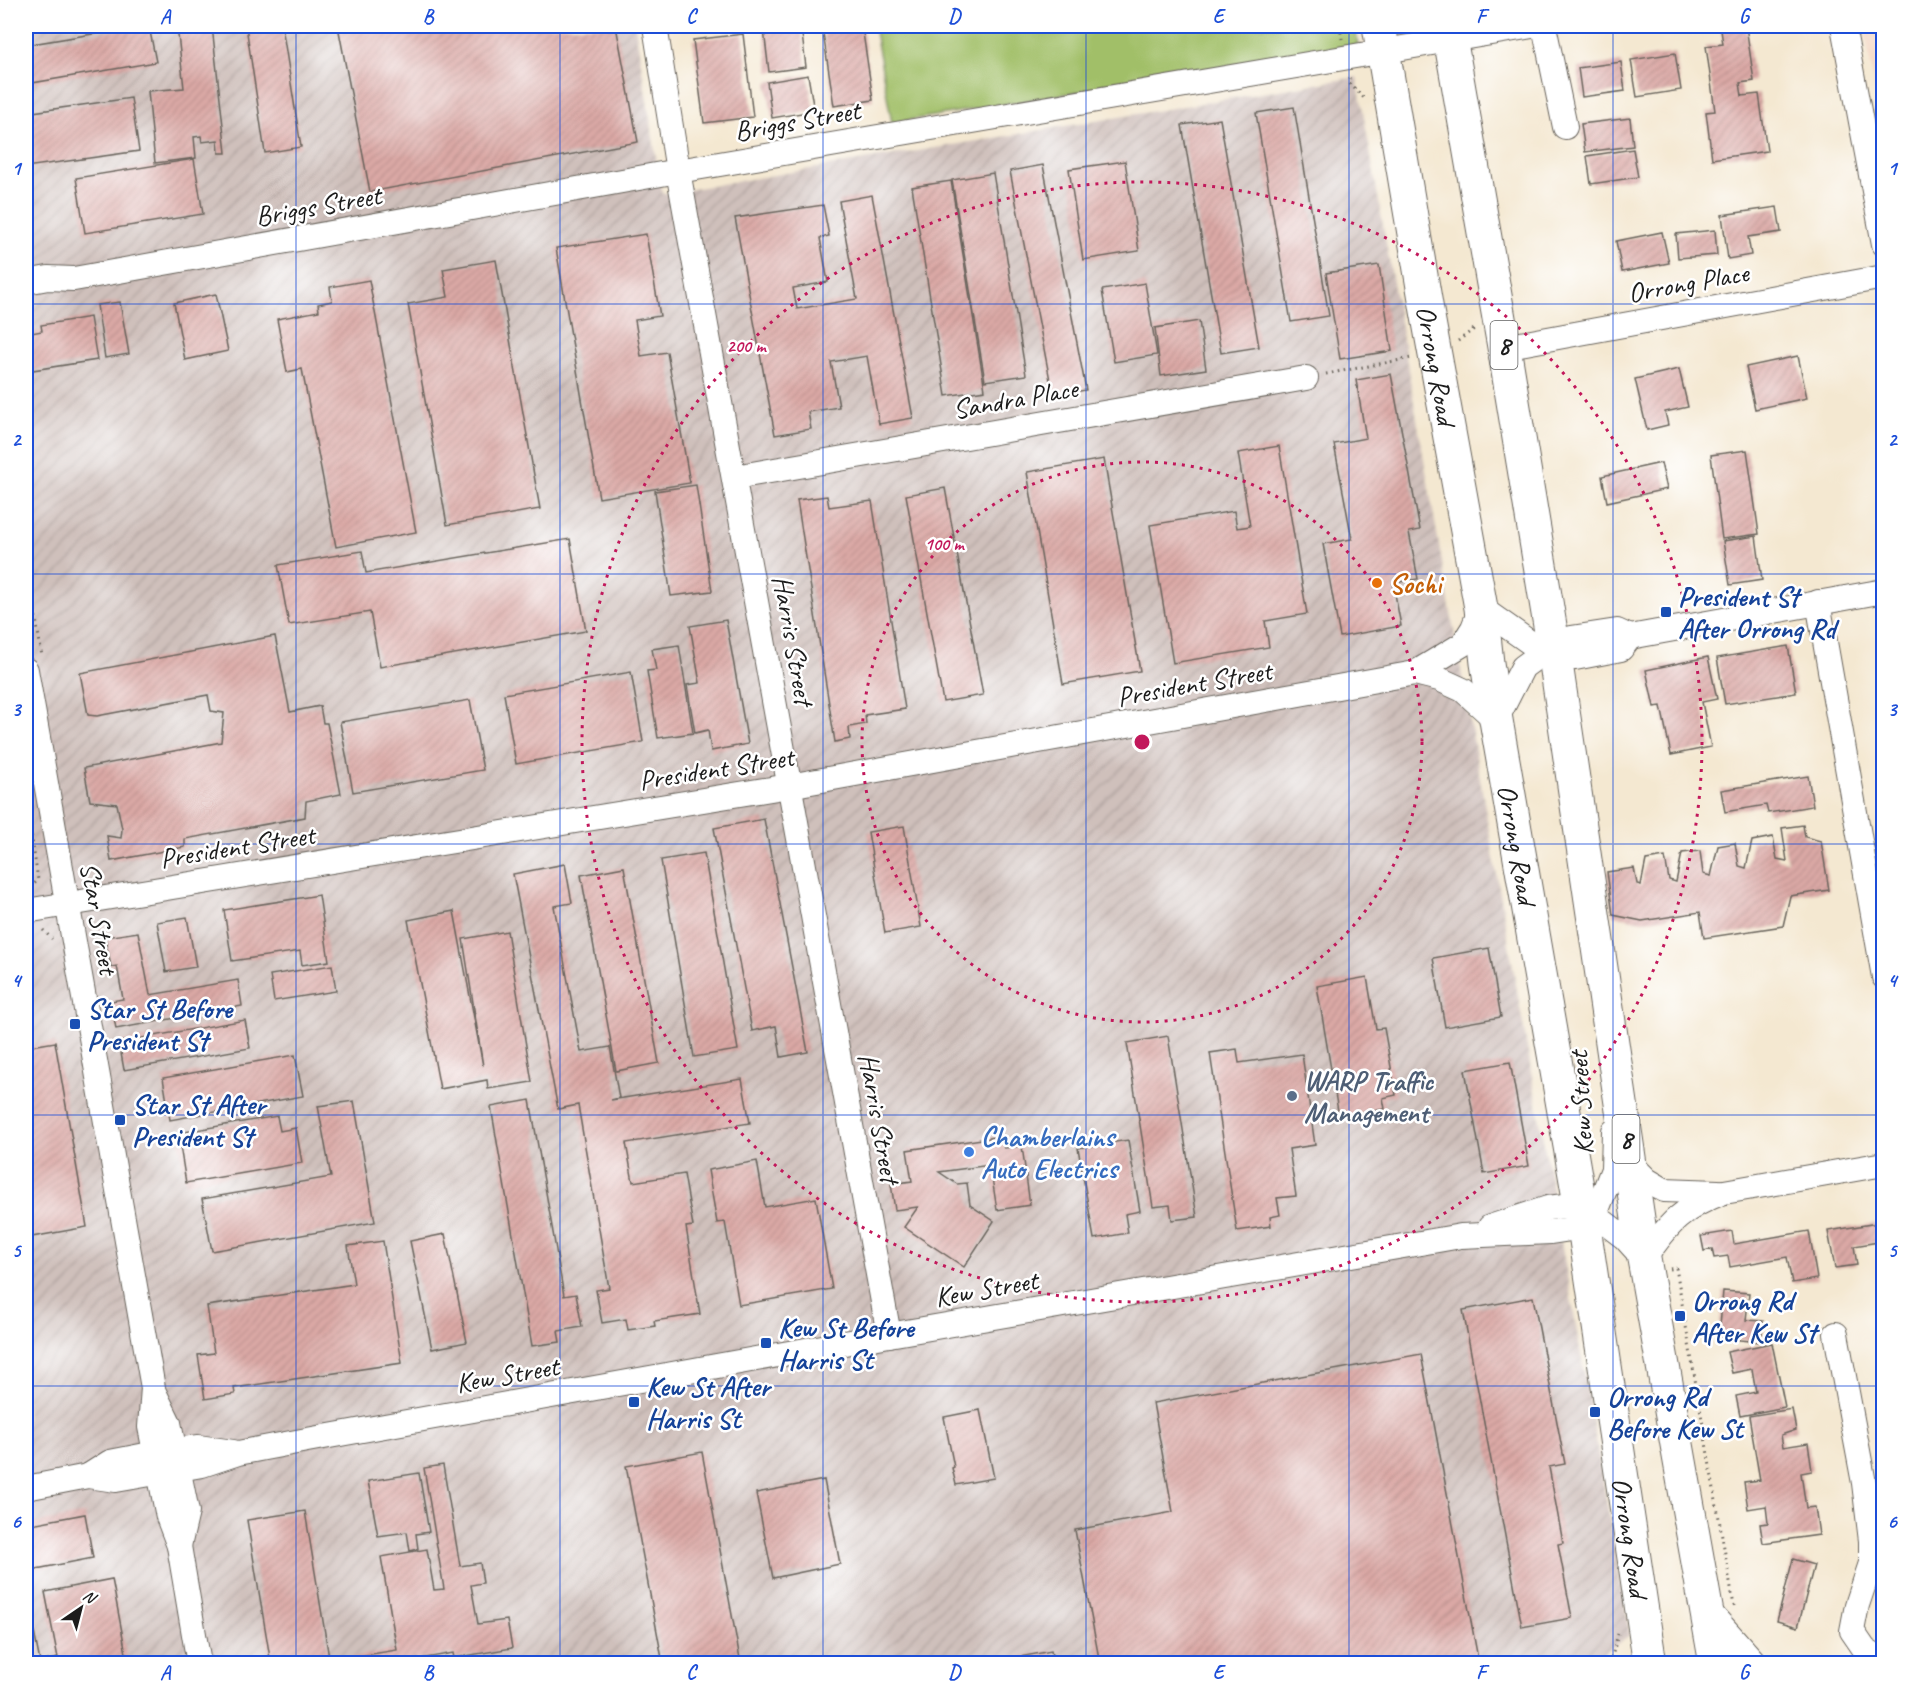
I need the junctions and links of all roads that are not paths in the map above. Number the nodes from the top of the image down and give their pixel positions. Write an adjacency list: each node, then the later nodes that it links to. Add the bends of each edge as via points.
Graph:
1 (655, 26): 8 (street, Harris Street)
2 (1532, 26): 5 (street, Briggs Street)
3 (1544, 26): 7 (street)
4 (1843, 26): 9 (street)
5 (1449, 33): 6 (street, Briggs Street); 14 (highway, 8)
6 (1381, 38): 8 (street, Briggs Street, via 1345,56); 19 (highway, Orrong Road / 8, via 1424,354)
7 (1565, 127)
8 (678, 171): 11 (street, Briggs Street); 16 (street, Harris Street)
9 (1884, 244)
10 (1884, 277): 14 (street, Orrong Place)
11 (74, 279): 12 (street, Briggs Street); 13 (street, Briggs Street, via 57,288)
12 (26, 282)
13 (26, 294)
14 (1501, 332): 20 (highway, 8)
15 (1306, 378): 16 (street, Sandra Place)
16 (735, 477): 24 (street, Harris Street)
17 (1884, 591): 18 (street)
18 (1818, 602): 20 (street, via 1630,637 1617,631 1571,638); 27 (street)
19 (1481, 608): 20 (street, via 1532,644); 22 (street, President Street, via 1463,644); 23 (highway, Orrong Road / 8)
20 (1554, 650): 23 (street, via 1523,667); 28 (highway, 8)
21 (26, 670): 26 (street, Star Street)
22 (1415, 673): 23 (street, President Street, via 1463,690); 24 (street, President Street)
23 (1496, 720): 32 (highway, Orrong Road / 8)
24 (789, 786): 26 (street, President Street); 35 (street, Harris Street)
25 (28, 900): 26 (street, President Street)
26 (67, 904): 36 (street, Star Street, via 153,1388 150,1427)
27 (1884, 977)
28 (1602, 985): 29 (highway, 8); 32 (street, Kew Street, via 1614,1140 1612,1169)
29 (1630, 1163): 31 (street, Kew Street, via 1664,1190); 33 (highway, 8)
30 (1884, 1164): 31 (street, Kew Street)
31 (1724, 1192): 33 (street, Kew Street, via 1685,1210)
32 (1586, 1215): 33 (street, via 1625,1238); 35 (street, Kew Street, via 1548,1208 1461,1236); 40 (highway, Orrong Road / 8)
33 (1644, 1259): 39 (highway, 8)
34 (1836, 1334): 37 (street)
35 (889, 1335): 36 (street, Kew Street, via 238,1453 202,1465)
36 (168, 1461): 38 (street, Kew Street, via 116,1480 88,1476); 42 (street, Star Street, via 168,1517 179,1546)
37 (1874, 1481): 41 (street, via 1871,1563 1852,1631 1865,1650)
38 (26, 1488)
39 (1721, 1612): 43 (highway, 8); 44 (highway)
40 (1637, 1649)
41 (1884, 1662)
42 (199, 1664)
43 (1716, 1664)
44 (1750, 1664)

